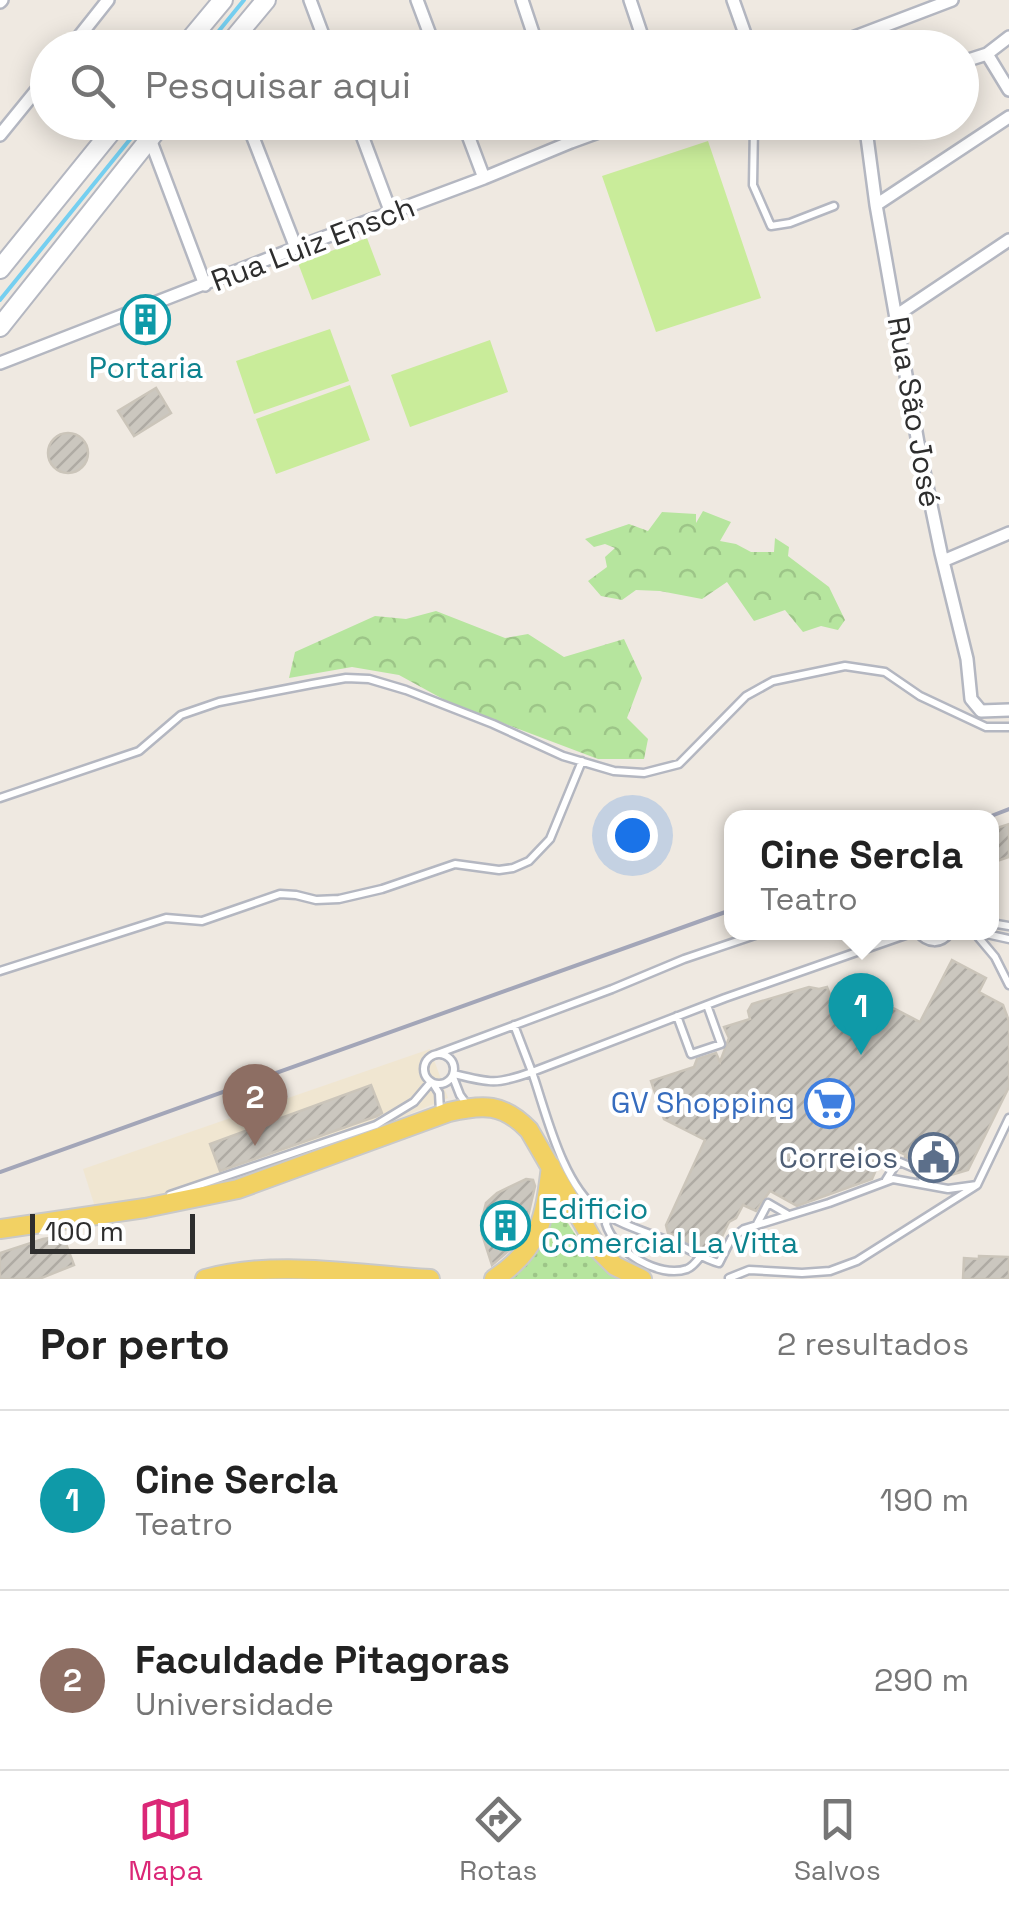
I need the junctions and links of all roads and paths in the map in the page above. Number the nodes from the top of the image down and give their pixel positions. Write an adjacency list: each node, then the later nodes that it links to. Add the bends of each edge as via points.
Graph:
1 (108, 0): 10 (street)
2 (223, 0): 11 (main road)
3 (266, 0): 12 (main road)
4 (310, 0): 13 (street)
5 (416, 0): 14 (street)
6 (522, 0): 15 (street)
7 (630, 0): 16 (street)
8 (732, 0): 17 (street)
9 (952, 0): 18 (street)
10 (84, 30)
11 (198, 30)
12 (241, 30)
13 (321, 30)
14 (427, 30)
15 (532, 30)
16 (640, 30)
17 (743, 30)
18 (882, 30)
19 (1009, 37): 20 (street)
20 (987, 54): 21 (street); 22 (street)
21 (979, 57)
22 (1009, 90)
23 (30, 98): 25 (street)
24 (1009, 118): 26 (street)
25 (0, 135)
26 (979, 138)
27 (104, 140): 44 (main road)
28 (149, 140): 47 (main road)
29 (150, 140): 45 (street)
30 (254, 140): 43 (street)
31 (364, 140): 41 (street)
32 (470, 140): 38 (street)
33 (576, 140): 37 (street, Rua Luiz Ensch)
34 (754, 140): 40 (lane, via 754,185 771,226)
35 (867, 140): 39 (street, Rua São José)
36 (975, 140): 39 (street)
37 (571, 142): 38 (street, Rua Luiz Ensch)
38 (484, 178): 41 (street, Rua Luiz Ensch)
39 (876, 205): 46 (street, Rua São José)
40 (834, 206)
41 (392, 213): 43 (street, Rua Luiz Ensch)
42 (1009, 240): 46 (street)
43 (296, 248): 45 (street, Rua Luiz Ensch)
44 (0, 269)
45 (205, 285): 48 (street, Rua Luiz Ensch)
46 (897, 315): 50 (street, Rua São José)
47 (0, 327)
48 (0, 363)
49 (1009, 533): 50 (street)
50 (943, 561): 51 (street, Rua São José, via 972,699 981,711)
51 (1009, 710)
52 (1009, 727): 53 (lane, via 986,726 885,672 844,666 773,681 746,696 678,764 644,773)
53 (582, 762): 54 (lane, via 406,690 346,678 189,712 139,751); 58 (lane, via 550,839 514,868 455,864 339,899 280,894 202,921 166,918)
54 (0, 798)
55 (740, 940): 62 (lane)
56 (892, 940): 60 (lane)
57 (981, 940): 59 (lane)
58 (0, 972)
59 (1009, 985)
60 (707, 1005): 61 (lane); 61 (lane, via 721,1044 691,1054)
61 (677, 1016): 64 (lane)
62 (514, 1025): 63 (lane); 64 (lane)
63 (437, 1054): 65 (lane, via 451,1060); 66 (lane, via 424,1067)
64 (532, 1072): 65 (lane, via 488,1083); 76 (lane, via 570,1176)
65 (453, 1075): 66 (lane, via 444,1084); 67 (lane)
66 (432, 1083): 68 (lane); 74 (lane, via 376,1126)
67 (469, 1107): 68 (main road); 70 (main road, via 498,1108 518,1118)
68 (440, 1115): 74 (main road, via 238,1189)
69 (1009, 1118): 73 (lane)
70 (551, 1166): 86 (main road, via 536,1238); 87 (main road, via 598,1248)
71 (886, 1182): 72 (lane); 72 (lane, via 900,1162 921,1171); 75 (lane)
72 (923, 1184): 73 (lane)
73 (977, 1185): 84 (lane, via 858,1261 830,1271 748,1270)
74 (144, 1208): 78 (main road)
75 (788, 1215): 77 (lane); 77 (lane, via 768,1203)
76 (609, 1216): 79 (lane); 79 (lane, via 611,1236 640,1263 684,1270)
77 (757, 1224): 80 (lane, via 735,1234)
78 (0, 1229)
79 (700, 1258): 80 (lane)
80 (719, 1263): 84 (lane)
81 (328, 1276): 82 (main road, via 288,1270); 83 (main road)
82 (212, 1278)
83 (405, 1278): 85 (main road)
84 (730, 1278)
85 (430, 1279)
86 (494, 1279)
87 (642, 1279)

